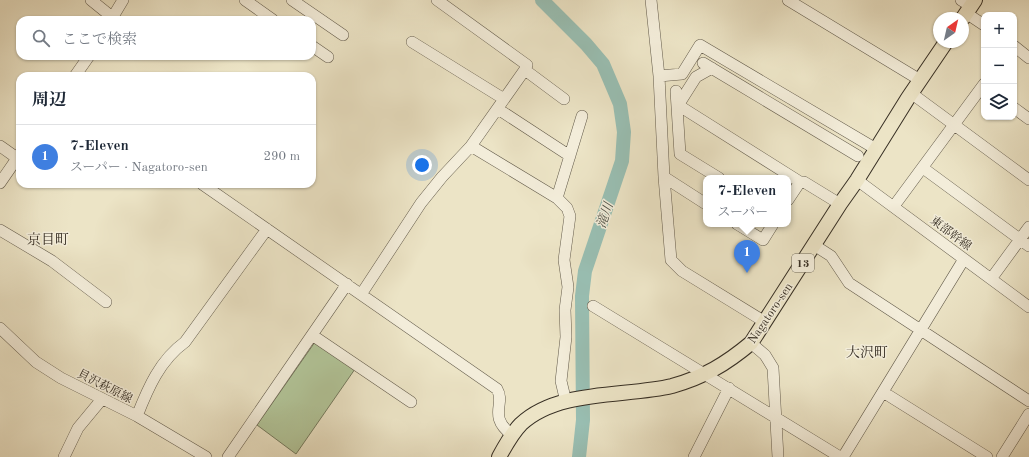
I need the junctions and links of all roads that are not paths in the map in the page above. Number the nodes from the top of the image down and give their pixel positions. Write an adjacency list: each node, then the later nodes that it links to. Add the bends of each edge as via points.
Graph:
1 (91, 0): 9 (street)
2 (123, 0): 10 (street)
3 (245, 0): 11 (street)
4 (292, 0): 12 (street)
5 (437, 0): 23 (street, via 526,65)
6 (651, 0): 25 (street)
7 (788, 0): 26 (street)
8 (967, 7): 14 (street)
9 (109, 16)
10 (114, 16)
11 (267, 16)
12 (315, 16)
13 (316, 16): 15 (street)
14 (981, 22)
15 (343, 35)
16 (412, 42): 31 (street)
17 (942, 48): 26 (main road, Nagatoro-sen / 13)
18 (1016, 48): 21 (street)
19 (316, 49): 20 (street)
20 (328, 57)
21 (1029, 58)
22 (86, 60): 24 (street)
23 (525, 70): 31 (street); 32 (street)
24 (78, 72)
25 (659, 76): 27 (street, via 682,74 700,45); 53 (street)
26 (920, 80): 30 (main road, Nagatoro-sen / 13)
27 (775, 89): 33 (street); 40 (street)
28 (981, 89): 39 (street)
29 (676, 91): 34 (street)
30 (911, 93): 39 (street); 44 (main road, Nagatoro-sen / 13)
31 (504, 99): 35 (street)
32 (564, 99)
33 (767, 102): 34 (street, via 708,65 696,77); 43 (street)
34 (677, 107): 50 (street, via 680,154); 51 (street, via 681,107)
35 (498, 109): 42 (street); 46 (street)
36 (1017, 110): 38 (street)
37 (582, 116): 46 (street)
38 (1029, 119)
39 (954, 125): 49 (street); 55 (street)
40 (850, 133): 43 (street); 44 (street)
41 (0, 146): 45 (street)
42 (470, 146): 60 (street); 74 (street, via 421,203)
43 (842, 147): 47 (street)
44 (876, 149): 54 (main road, Nagatoro-sen / 13)
45 (16, 154)
46 (570, 156): 60 (street)
47 (858, 156)
48 (16, 160): 57 (street)
49 (923, 168): 63 (street); 69 (street)
50 (714, 175)
51 (789, 175)
52 (791, 176): 56 (street)
53 (664, 177): 61 (street); 78 (street, via 671,260 682,271)
54 (857, 180): 62 (main road, Nagatoro-sen / 13); 63 (street, 東部幹線)
55 (1029, 180)
56 (800, 182): 59 (street); 62 (street)
57 (0, 184)
58 (208, 188): 67 (street)
59 (791, 196)
60 (557, 198): 87 (street, via 567,208 570,216 564,260 568,287 561,381)
61 (703, 202)
62 (840, 204): 70 (main road, Nagatoro-sen / 13)
63 (894, 206): 71 (street, 東部幹線)
64 (742, 227): 65 (street, via 763,240)
65 (771, 227)
66 (1029, 227): 69 (street)
67 (267, 229): 73 (street); 91 (street, via 184,342 166,359 146,392)
68 (0, 230): 75 (street, via 52,261)
69 (1024, 242): 72 (street)
70 (814, 245): 78 (main road, Nagatoro-sen / 13); 80 (street, via 831,256 849,283)
71 (964, 259): 72 (street, 東部幹線); 80 (street)
72 (991, 279): 77 (street, 東部幹線)
73 (347, 284): 74 (street); 81 (street)
74 (362, 294): 93 (street, via 497,389 497,411 502,428)
75 (106, 302)
76 (593, 306): 83 (street)
77 (1029, 307)
78 (765, 322): 82 (main road, Nagatoro-sen / 13)
79 (0, 328): 86 (street, 貝沢萩原線, via 36,362)
80 (920, 330): 85 (street); 88 (street)
81 (312, 335): 89 (street); 96 (street)
82 (751, 343): 83 (main road, Nagatoro-sen / 13); 92 (street, via 765,355 772,368)
83 (707, 374): 84 (street); 87 (main road, Nagatoro-sen / 13, via 671,386)
84 (728, 388): 92 (street); 98 (street)
85 (883, 392): 101 (street); 102 (street)
86 (102, 399): 91 (street, 貝沢萩原線); 94 (street, via 78,428)
87 (568, 401): 93 (main road, 13, via 529,417)
88 (1029, 401)
89 (411, 402)
90 (1029, 414): 103 (street)
91 (137, 416): 95 (street, 貝沢萩原線)
92 (776, 417): 99 (street); 100 (street)
93 (512, 435): 97 (main road, 13)
94 (64, 457)
95 (206, 457)
96 (228, 457)
97 (499, 457)
98 (694, 457)
99 (778, 457)
100 (840, 457)
101 (843, 457)
102 (987, 457)
103 (1002, 457)

